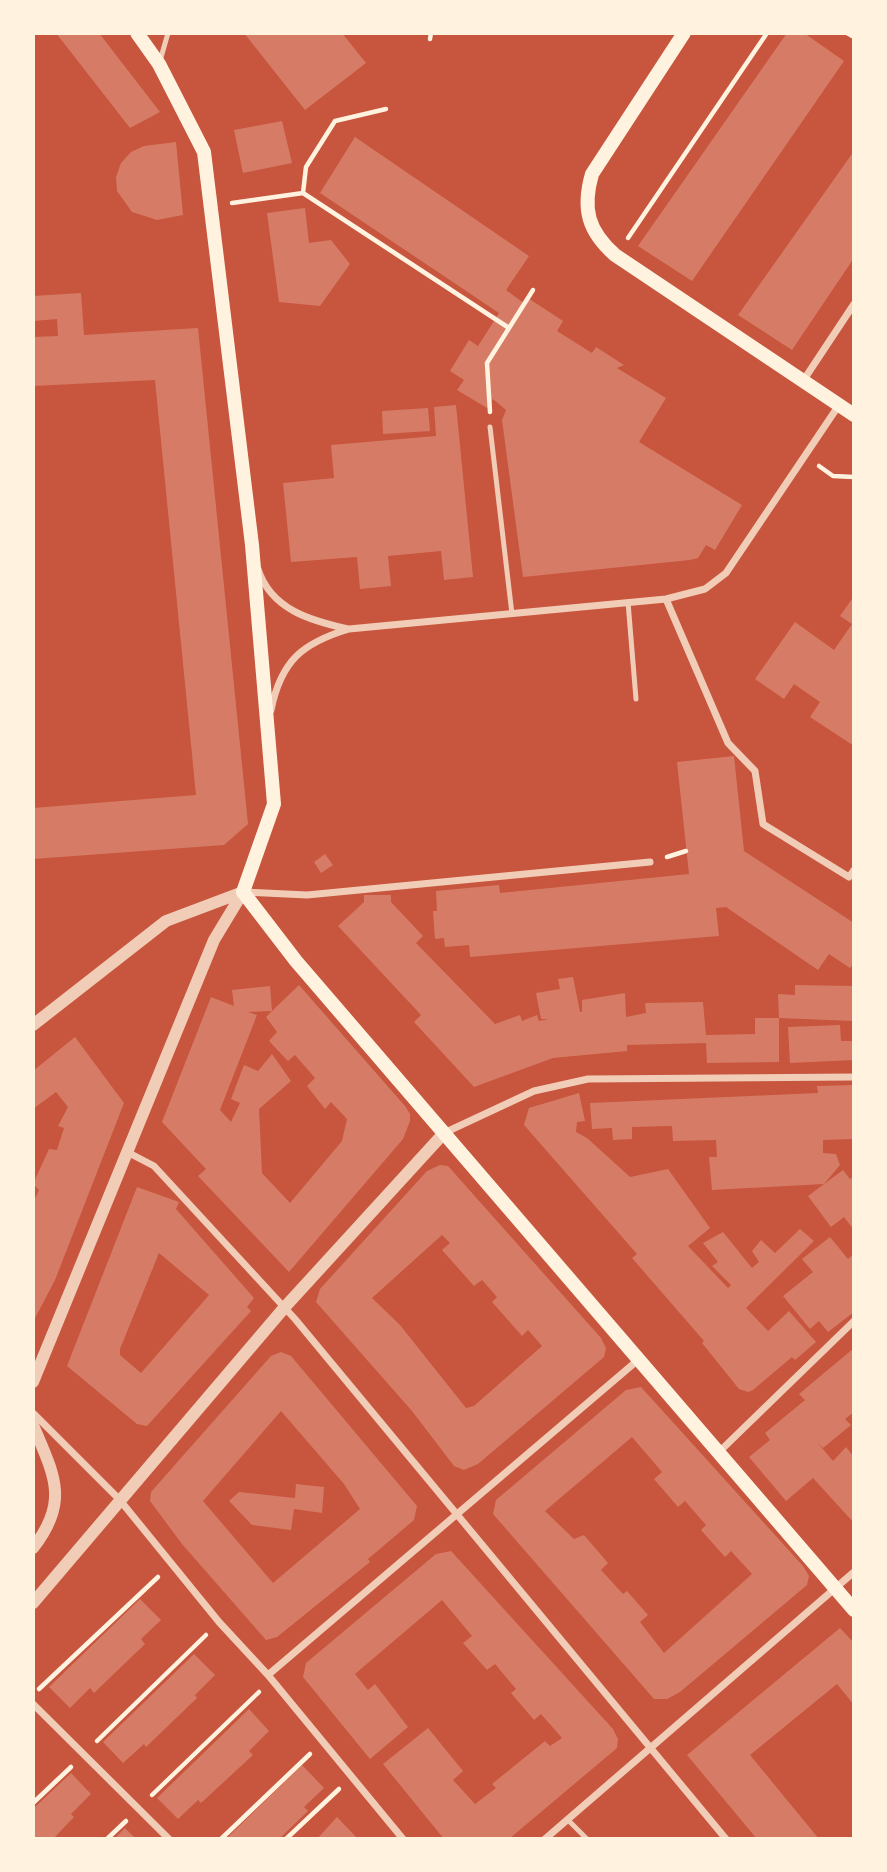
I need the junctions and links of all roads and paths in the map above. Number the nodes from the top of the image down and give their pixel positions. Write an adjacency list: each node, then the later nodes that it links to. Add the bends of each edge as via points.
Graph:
1 (137, 33): 7 (main road)
2 (168, 33): 7 (lane)
3 (684, 33): 11 (main road, via 592,174 586,213 592,231)
4 (767, 33): 11 (path)
5 (848, 33): 6 (path)
6 (854, 37)
7 (159, 64): 10 (main road, via 204,152)
8 (386, 109): 9 (path, via 335,121 306,167)
9 (303, 194): 10 (path); 14 (path)
10 (211, 205): 21 (main road)
11 (615, 255): 15 (main road)
12 (533, 290): 14 (path)
13 (854, 304): 15 (street)
14 (509, 328): 18 (path, via 487,363)
15 (803, 381): 16 (main road)
16 (839, 405): 17 (main road); 19 (street)
17 (854, 415)
18 (491, 427): 24 (lane)
19 (805, 457): 20 (path, via 833,476); 22 (street, via 726,573 705,589)
20 (854, 477)
21 (252, 545): 25 (street, via 260,575 282,604 306,618); 27 (main road)
22 (666, 599): 23 (street); 29 (street, via 728,743 755,771 763,824 849,877)
23 (628, 602): 24 (street); 26 (lane)
24 (512, 614): 25 (street)
25 (349, 629): 27 (street, via 306,646 283,673 272,704)
26 (636, 699)
27 (269, 735): 30 (main road, via 274,804)
28 (650, 862): 30 (street, via 307,895)
29 (854, 870)
30 (243, 892): 31 (street, via 166,921); 33 (main road); 34 (street, via 214,940)
31 (33, 1025)
32 (854, 1077): 33 (street, via 588,1079 534,1091)
33 (444, 1133): 35 (street); 37 (main road)
34 (129, 1153): 35 (street, via 154,1166); 38 (street)
35 (284, 1308): 42 (street); 43 (street)
36 (854, 1321): 41 (street)
37 (638, 1360): 41 (main road); 43 (street)
38 (33, 1382)
39 (33, 1413): 42 (street)
40 (33, 1425): 44 (street, via 50,1466 57,1502 50,1527)
41 (719, 1452): 47 (main road)
42 (119, 1499): 45 (street); 48 (street)
43 (457, 1514): 51 (street); 55 (street)
44 (33, 1548)
45 (171, 1564): 50 (street); 52 (path)
46 (854, 1572): 47 (street)
47 (835, 1589): 49 (main road); 55 (street)
48 (33, 1603)
49 (854, 1610)
50 (219, 1622): 51 (street); 56 (path)
51 (270, 1677): 54 (street); 59 (path)
52 (33, 1695)
53 (33, 1704): 56 (street)
54 (323, 1741): 57 (street); 64 (path)
55 (651, 1750): 60 (street); 69 (street)
56 (84, 1754): 58 (path); 59 (street)
57 (352, 1776): 65 (path); 66 (street)
58 (33, 1803)
59 (139, 1808): 62 (path); 63 (street)
60 (568, 1820): 61 (lane); 67 (street)
61 (581, 1837): 68 (lane)
62 (107, 1839)
63 (169, 1839)
64 (221, 1839)
65 (286, 1839)
66 (404, 1839)
67 (545, 1839)
68 (587, 1839)
69 (726, 1839)

